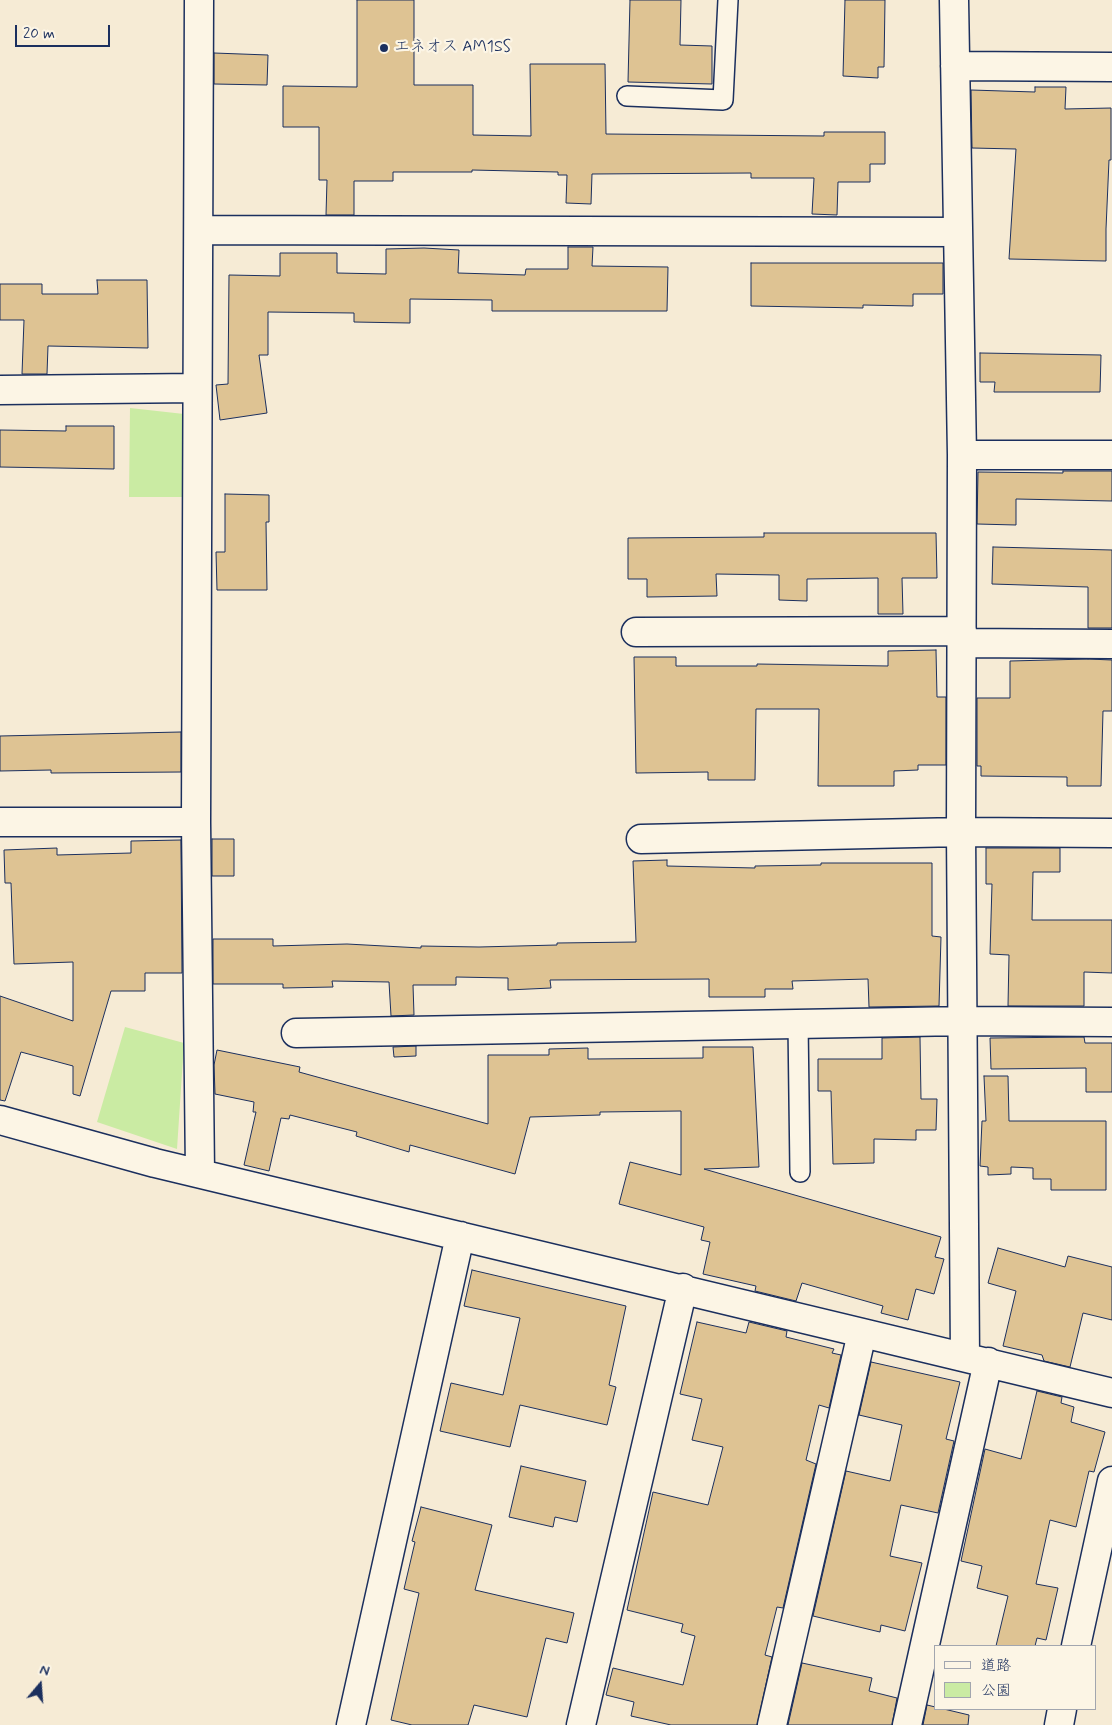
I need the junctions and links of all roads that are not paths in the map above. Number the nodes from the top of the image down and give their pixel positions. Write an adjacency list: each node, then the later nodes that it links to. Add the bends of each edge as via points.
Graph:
1 (198, 0): 7 (street)
2 (728, 0): 6 (lane, via 724,100)
3 (954, 0): 4 (street)
4 (955, 66): 5 (street); 8 (street)
5 (1112, 67)
6 (627, 96)
7 (199, 230): 8 (street); 9 (street)
8 (958, 232): 11 (street)
9 (197, 388): 10 (street); 17 (street)
10 (0, 390)
11 (962, 455): 12 (street); 14 (street)
12 (1112, 455)
13 (636, 632): 14 (street)
14 (962, 637): 15 (street); 18 (street)
15 (1112, 644)
16 (0, 822): 17 (street)
17 (196, 822): 27 (street)
18 (961, 832): 19 (street); 20 (street); 21 (street)
19 (1112, 833)
20 (641, 838)
21 (962, 1021): 22 (street); 23 (street); 31 (street)
22 (1112, 1022)
23 (798, 1024): 24 (street); 26 (lane)
24 (296, 1033)
25 (0, 1120): 27 (street)
26 (800, 1172)
27 (200, 1173): 28 (street)
28 (460, 1236): 29 (street); 36 (street)
29 (683, 1288): 30 (street); 37 (street)
30 (862, 1333): 31 (street); 38 (street)
31 (977, 1360): 32 (street); 39 (street)
32 (1112, 1392)
33 (1112, 1481): 34 (street)
34 (1076, 1645)
35 (1062, 1710): 40 (street)
36 (351, 1725)
37 (581, 1725)
38 (772, 1725)
39 (907, 1725)
40 (1059, 1725)

